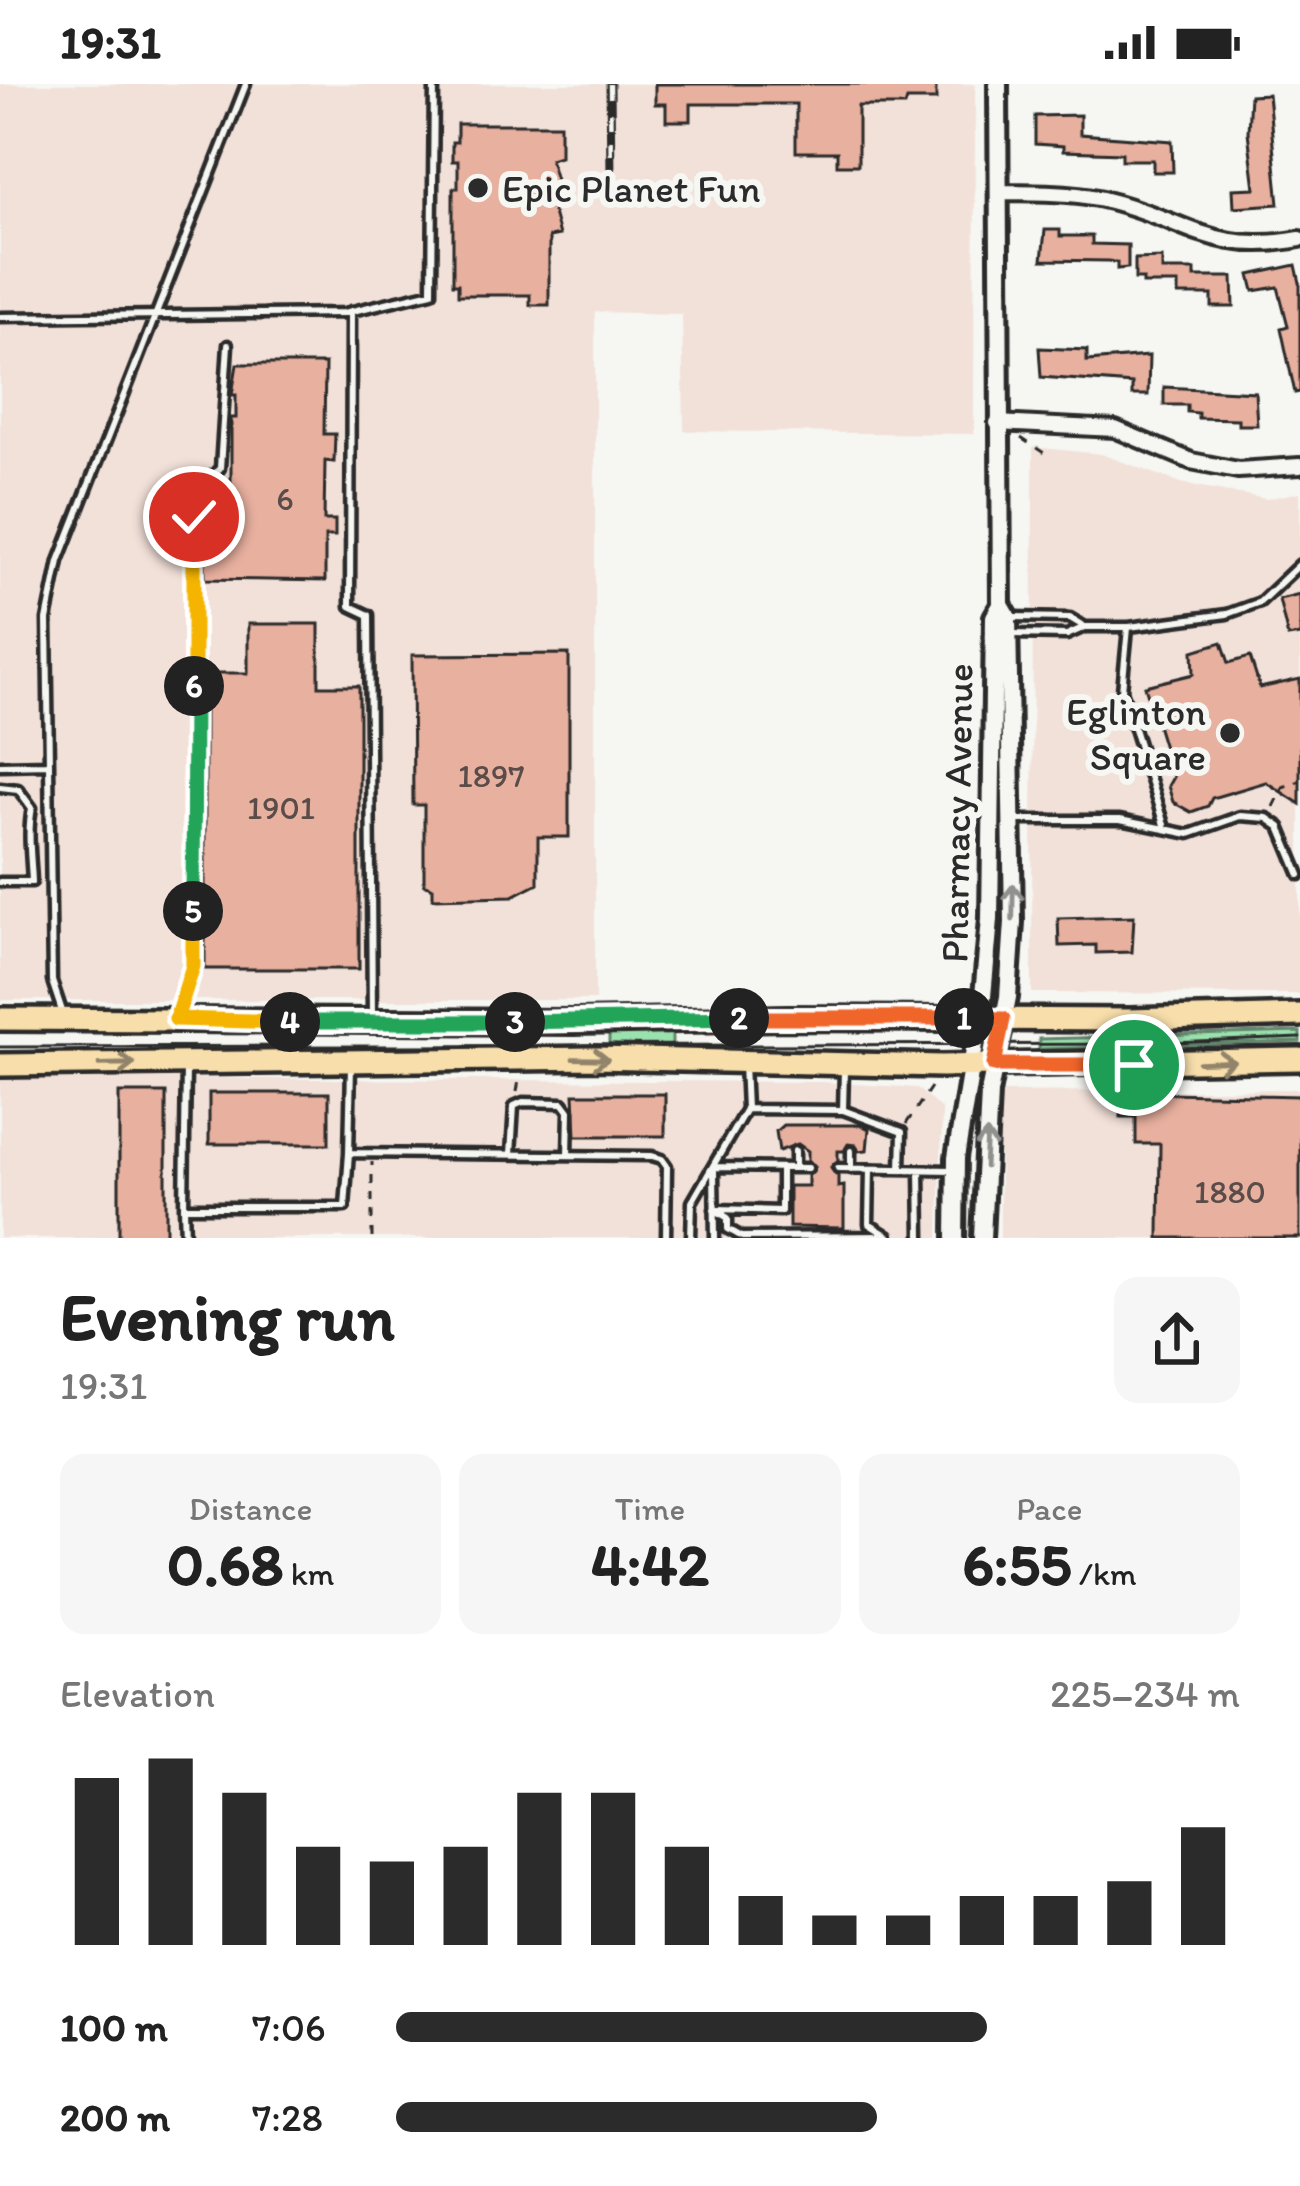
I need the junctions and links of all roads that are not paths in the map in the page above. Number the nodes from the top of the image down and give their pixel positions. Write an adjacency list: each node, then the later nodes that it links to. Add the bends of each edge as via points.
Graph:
1 (246, 84): 7 (lane)
2 (434, 84): 6 (lane, via 432,292)
3 (998, 84): 4 (street, Pharmacy Avenue)
4 (998, 192): 5 (street, via 1107,200 1232,244); 10 (street, Pharmacy Avenue)
5 (1300, 239)
6 (351, 311): 7 (lane); 29 (lane, via 350,606 369,615)
7 (156, 315): 8 (lane); 16 (lane, via 59,561 47,620)
8 (0, 317)
9 (228, 345): 27 (lane, via 220,468 194,496 193,966)
10 (997, 423): 11 (street, via 1114,429 1191,461 1238,470); 13 (street, Pharmacy Avenue)
11 (1300, 466)
12 (1300, 564): 15 (lane, via 1244,608)
13 (1001, 622): 14 (lane, via 1070,618); 14 (lane, via 1067,634); 19 (street, Pharmacy Avenue); 25 (street, Pharmacy Avenue)
14 (1085, 626): 15 (lane)
15 (1129, 627): 20 (lane, via 1123,690)
16 (49, 764): 17 (lane); 26 (lane, via 52,981)
17 (0, 765)
18 (0, 788): 22 (lane, via 18,789 32,808 32,882)
19 (1014, 820): 20 (lane); 28 (street, Pharmacy Avenue, one-way to 19)
20 (1165, 828): 21 (lane, via 1189,834 1240,816 1267,818 1280,827)
21 (1299, 871)
22 (0, 882)
23 (1300, 1015): 28 (main road)
24 (0, 1018): 26 (main road)
25 (979, 1018): 28 (main road); 29 (main road); 37 (street, Pharmacy Avenue)
26 (64, 1019): 27 (main road)
27 (176, 1019): 29 (main road)
28 (1003, 1019): 35 (street, Pharmacy Avenue)
29 (372, 1022)
30 (351, 1059): 32 (main road); 33 (main road, one-way to 33); 47 (lane)
31 (1300, 1059): 35 (main road, one-way to 31)
32 (186, 1062): 34 (main road, one-way to 32); 60 (lane)
33 (745, 1063): 36 (main road); 38 (lane)
34 (0, 1065)
35 (994, 1065): 37 (main road); 69 (street, Pharmacy Avenue, one-way to 35)
36 (844, 1066): 37 (main road); 41 (lane)
37 (970, 1066): 59 (street, Pharmacy Avenue)
38 (746, 1109): 39 (lane); 50 (lane)
39 (794, 1109): 40 (lane); 42 (lane)
40 (822, 1110): 41 (lane); 43 (lane)
41 (846, 1111): 44 (lane); 57 (lane, via 902,1132)
42 (794, 1125)
43 (822, 1125)
44 (850, 1125)
45 (795, 1151): 52 (lane)
46 (850, 1151): 55 (lane)
47 (349, 1153): 48 (lane); 60 (lane, via 345,1207)
48 (511, 1154): 49 (lane); 49 (lane, via 512,1113 523,1102 562,1103 569,1111)
49 (568, 1155): 65 (lane, via 662,1159)
50 (713, 1167): 51 (lane); 61 (lane); 66 (lane, via 692,1202)
51 (782, 1168): 52 (lane); 61 (lane, via 781,1211)
52 (795, 1168): 53 (lane)
53 (808, 1168)
54 (838, 1168): 55 (lane)
55 (851, 1169): 56 (lane)
56 (870, 1169): 57 (lane); 63 (lane, via 869,1224)
57 (901, 1169): 58 (lane)
58 (920, 1169): 59 (lane); 67 (lane)
59 (956, 1170): 68 (street, Pharmacy Avenue)
60 (184, 1207): 64 (lane)
61 (714, 1209): 62 (lane); 63 (lane, via 742,1237)
62 (717, 1236)
63 (889, 1237)
64 (184, 1238)
65 (666, 1238)
66 (691, 1238)
67 (921, 1238)
68 (955, 1238)
69 (982, 1238)

